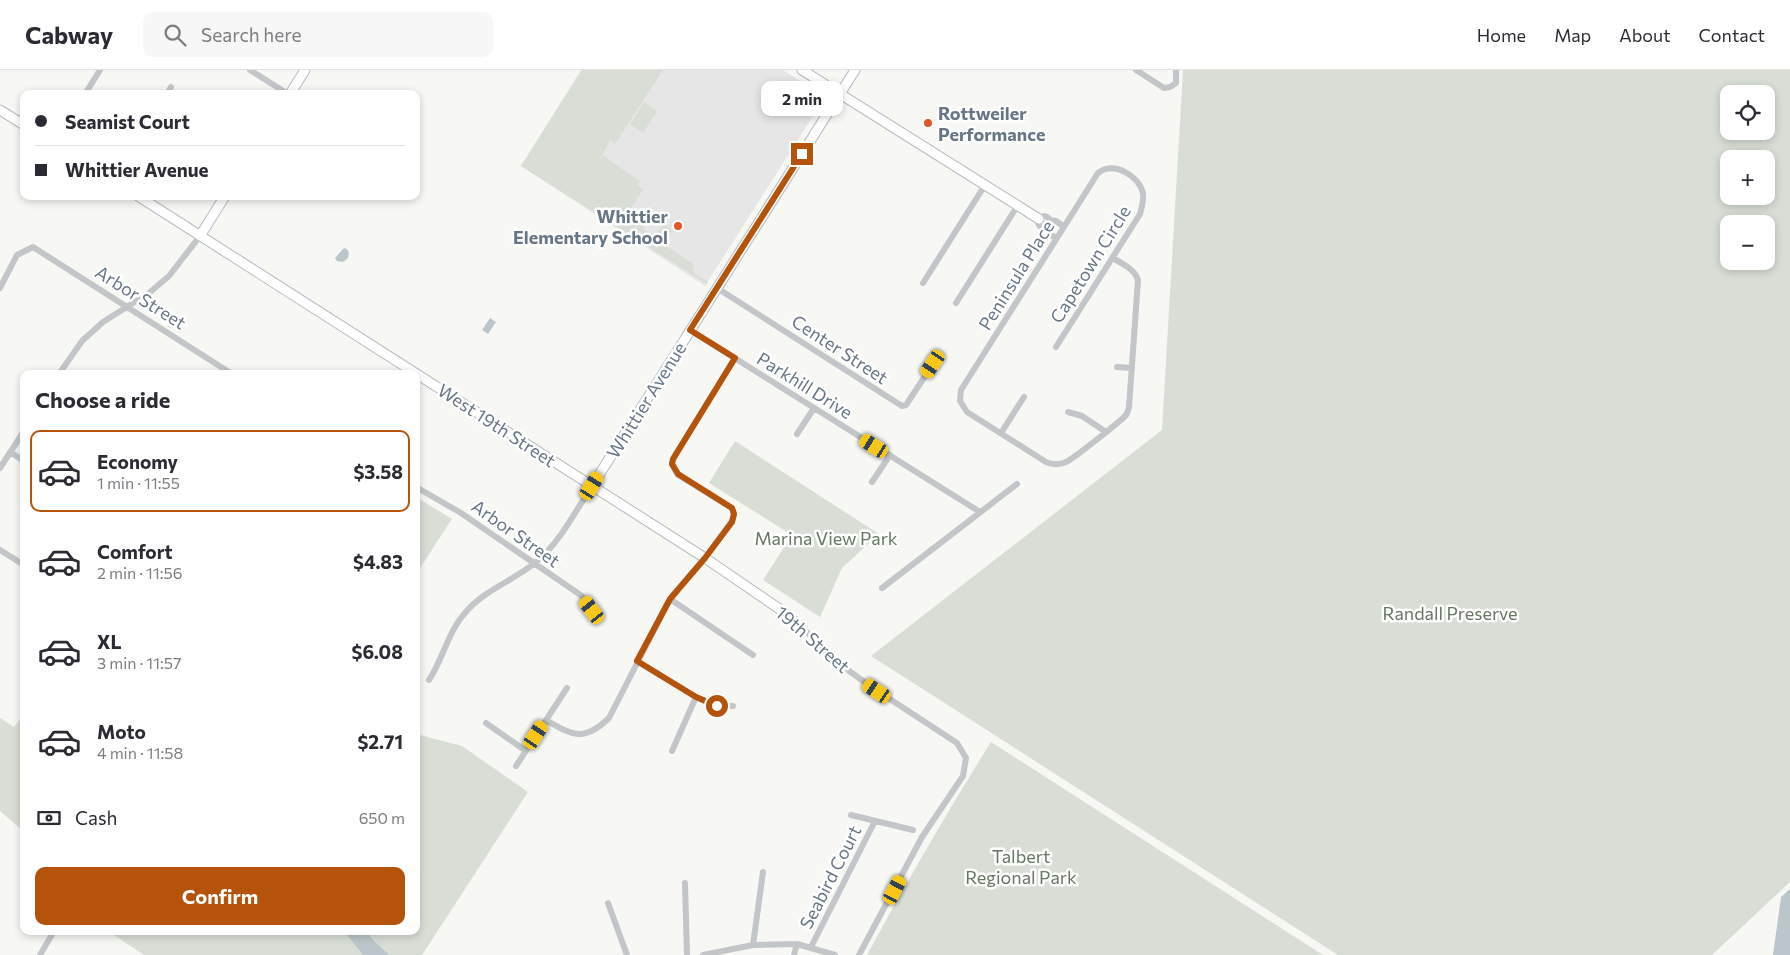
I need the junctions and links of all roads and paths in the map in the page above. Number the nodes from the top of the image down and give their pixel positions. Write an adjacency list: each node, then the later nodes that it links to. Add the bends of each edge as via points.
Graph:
1 (100, 70): 9 (street)
2 (250, 70): 11 (street)
3 (305, 70): 12 (street)
4 (802, 70): 13 (street)
5 (855, 70): 13 (street, Whittier Avenue)
6 (1136, 70): 7 (street, via 1164,88 1176,83)
7 (1176, 70)
8 (171, 87): 10 (street)
9 (88, 90)
10 (169, 90)
11 (282, 90)
12 (292, 90)
13 (840, 94): 16 (street); 30 (street, Whittier Avenue)
14 (0, 110): 15 (street)
15 (20, 122)
16 (985, 185): 20 (street); 28 (street)
17 (1143, 194): 23 (street, Peninsula Place, via 1135,180 1126,173 1117,168 1104,169 1098,173); 27 (street, Capetown Circle, via 1140,214)
18 (144, 200): 25 (street, West 19th Street)
19 (222, 200): 25 (street)
20 (1018, 206): 21 (street); 31 (street)
21 (1039, 219): 22 (street, via 1045,216); 24 (street, via 1039,226)
22 (1050, 220): 23 (street); 24 (street, via 1048,227)
23 (1064, 226): 26 (street, Peninsula Place)
24 (1044, 228): 26 (street)
25 (200, 236): 32 (street, via 169,276); 41 (street, West 19th Street)
26 (1056, 239): 48 (street, Peninsula Place, via 961,390 960,401 967,412)
27 (1113, 258): 34 (street, Capetown Circle); 38 (street, via 1132,270 1138,280)
28 (923, 283)
29 (0, 288): 32 (street, Arbor Street, via 17,255 33,247)
30 (717, 288): 33 (street, Whittier Avenue); 36 (street, Center Street, via 902,406 906,405)
31 (956, 303)
32 (128, 306): 39 (street, via 82,341); 40 (street, Arbor Street)
33 (690, 330): 35 (street, Parkhill Drive); 56 (street, Whittier Avenue)
34 (1056, 348)
35 (735, 358): 44 (street, Parkhill Drive); 60 (street, via 672,464 678,474 732,508 732,522)
36 (933, 364)
37 (1117, 367): 38 (street)
38 (1132, 368): 46 (street, via 1127,413)
39 (64, 370)
40 (226, 370)
41 (410, 370)
42 (420, 376): 56 (street, West 19th Street)
43 (1024, 397): 48 (street)
44 (814, 408): 47 (street); 51 (street, Parkhill Drive)
45 (1068, 412): 46 (street, via 1082,416)
46 (1106, 432): 48 (street, via 1067,462 1056,464 1046,462)
47 (797, 434)
48 (1001, 434)
49 (20, 437): 50 (street)
50 (10, 452): 52 (street); 53 (street)
51 (890, 455): 54 (street); 58 (street, Parkhill Drive)
52 (20, 458)
53 (0, 468)
54 (872, 482)
55 (1017, 484): 58 (street)
56 (592, 486): 60 (street, West 19th Street); 62 (street, Whittier Avenue, via 557,540)
57 (420, 489): 62 (street, Arbor Street, via 461,512)
58 (980, 512): 63 (street)
59 (0, 550): 61 (street)
60 (705, 558): 64 (street); 66 (street, 19th Street)
61 (20, 562)
62 (534, 564): 65 (street, Arbor Street, via 582,596); 69 (street, Whittier Avenue, via 485,595 464,613)
63 (882, 588)
64 (670, 599): 67 (street); 68 (street)
65 (592, 610)
66 (799, 624): 94 (street, 19th Street, via 844,667 958,743 966,758 963,776 922,838)
67 (754, 655)
68 (637, 661): 71 (street); 73 (street, via 609,718 598,728 580,735 569,733)
69 (429, 680)
70 (567, 688): 73 (street)
71 (696, 697): 72 (street, via 717,706); 76 (street)
72 (733, 706)
73 (546, 720): 75 (street)
74 (486, 723): 75 (street)
75 (526, 751): 77 (street)
76 (672, 751)
77 (516, 766)
78 (851, 816): 79 (street, Seabird Court)
79 (875, 821): 80 (street, Seabird Court); 87 (street, Seabird Court)
80 (913, 830)
81 (763, 872): 86 (street)
82 (685, 883): 90 (street)
83 (608, 903): 89 (street)
84 (52, 935): 88 (street)
85 (797, 944): 86 (street); 87 (street); 92 (street)
86 (753, 946): 91 (street)
87 (811, 947): 93 (street)
88 (44, 954)
89 (627, 955)
90 (687, 955)
91 (706, 955)
92 (794, 955)
93 (835, 955)
94 (860, 955)

